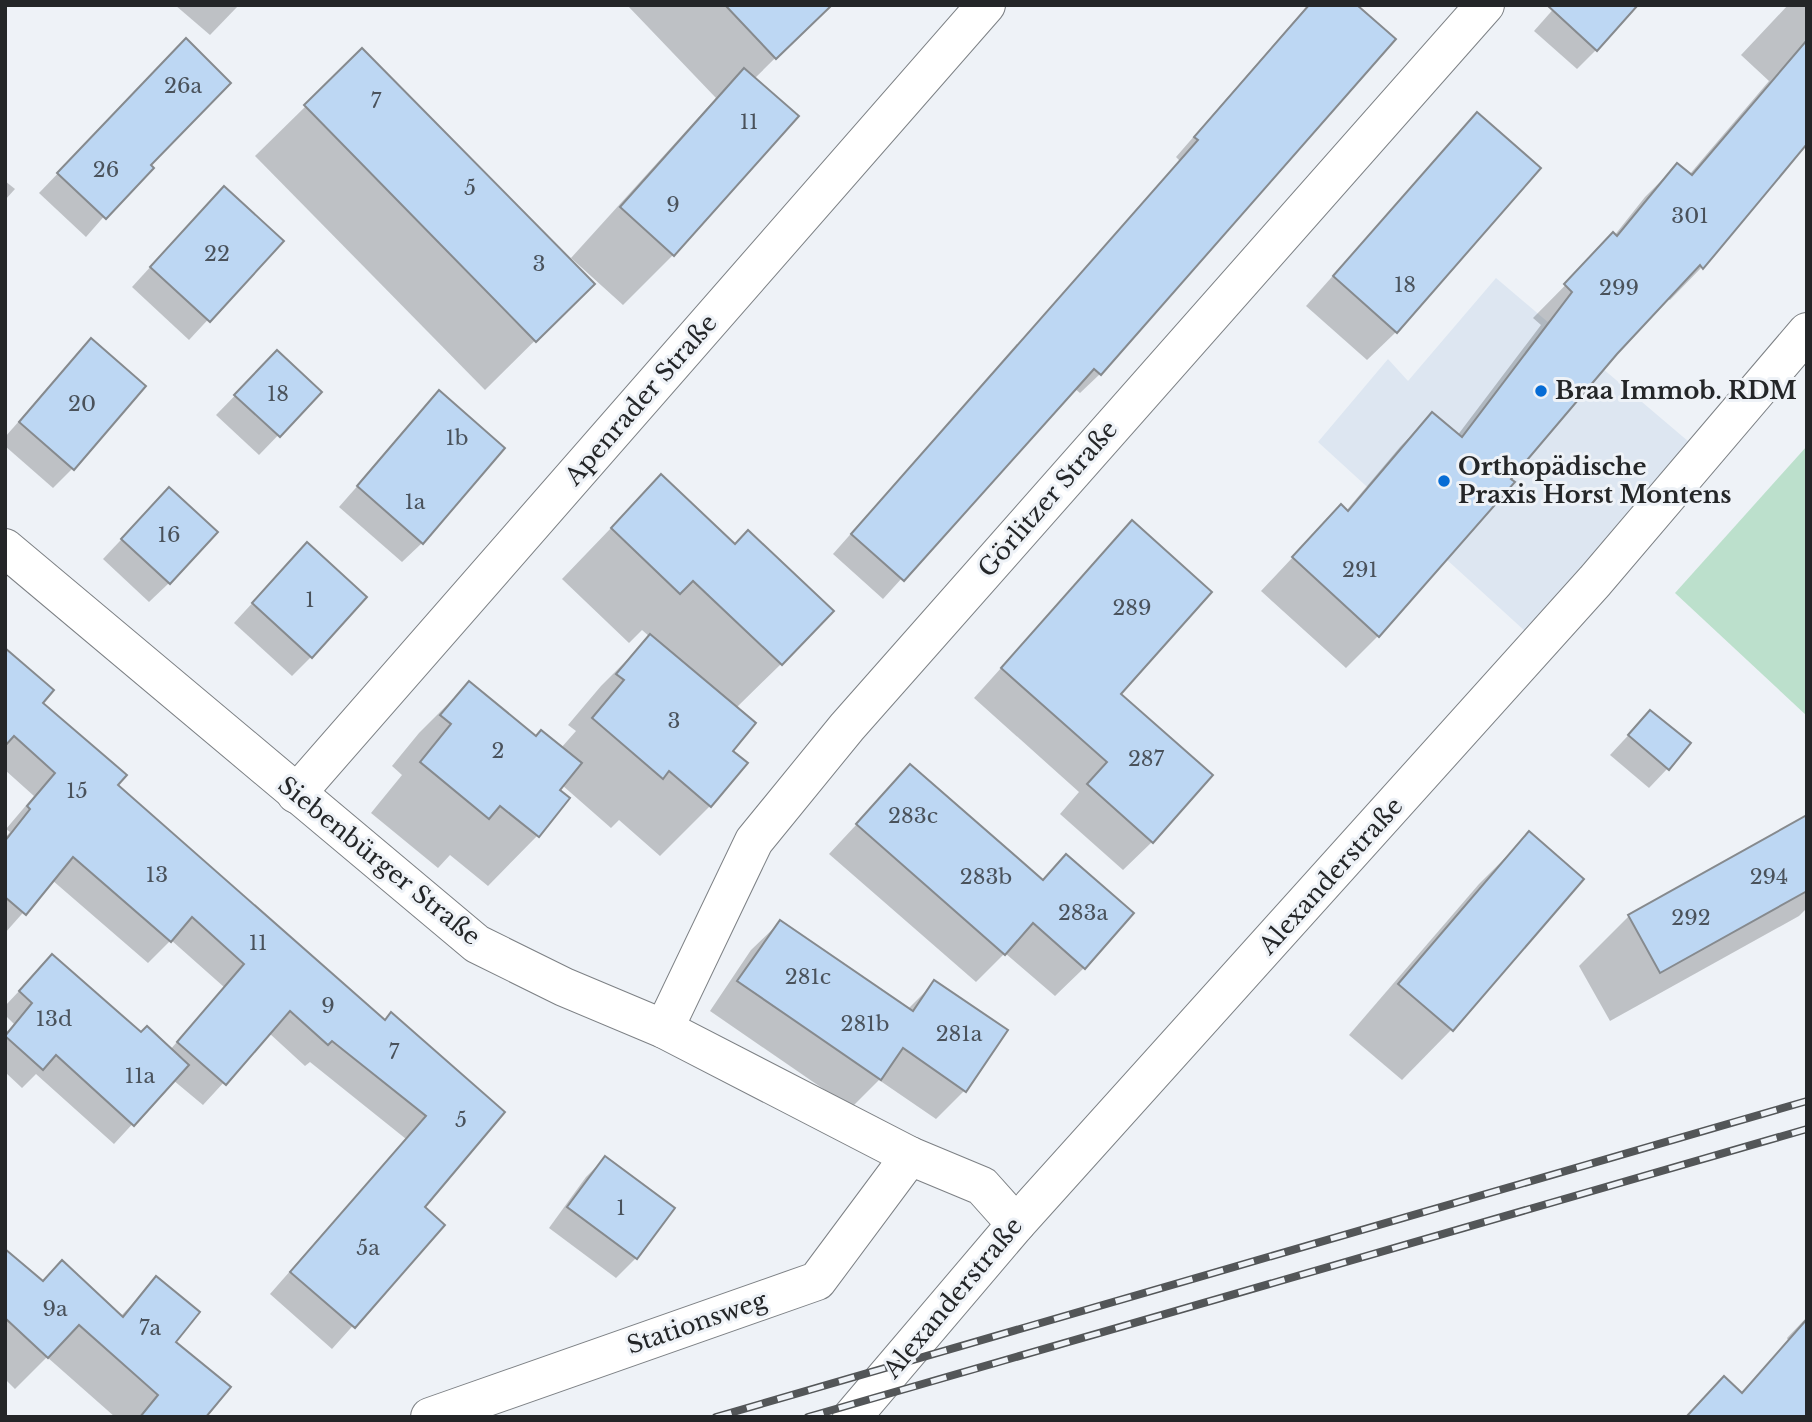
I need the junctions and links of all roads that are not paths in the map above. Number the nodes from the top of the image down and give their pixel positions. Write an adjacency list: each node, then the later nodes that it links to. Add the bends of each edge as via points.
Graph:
1 (986, 5): 5 (street, Apenrader Straße)
2 (1485, 5): 6 (street, Görlitzer Straße, via 847,727 754,841)
3 (1807, 332): 8 (street, Alexanderstraße, via 1587,590)
4 (5, 548): 5 (street, Siebenbürger Straße)
5 (296, 794): 6 (street, Siebenbürger Straße, via 477,944)
6 (663, 1029): 7 (street, Siebenbürger Straße)
7 (910, 1156): 8 (street, Siebenbürger Straße, via 982,1186); 9 (street, Stationsweg, via 817,1281)
8 (1016, 1224): 10 (street, Alexanderstraße)
9 (430, 1417)
10 (852, 1417)

